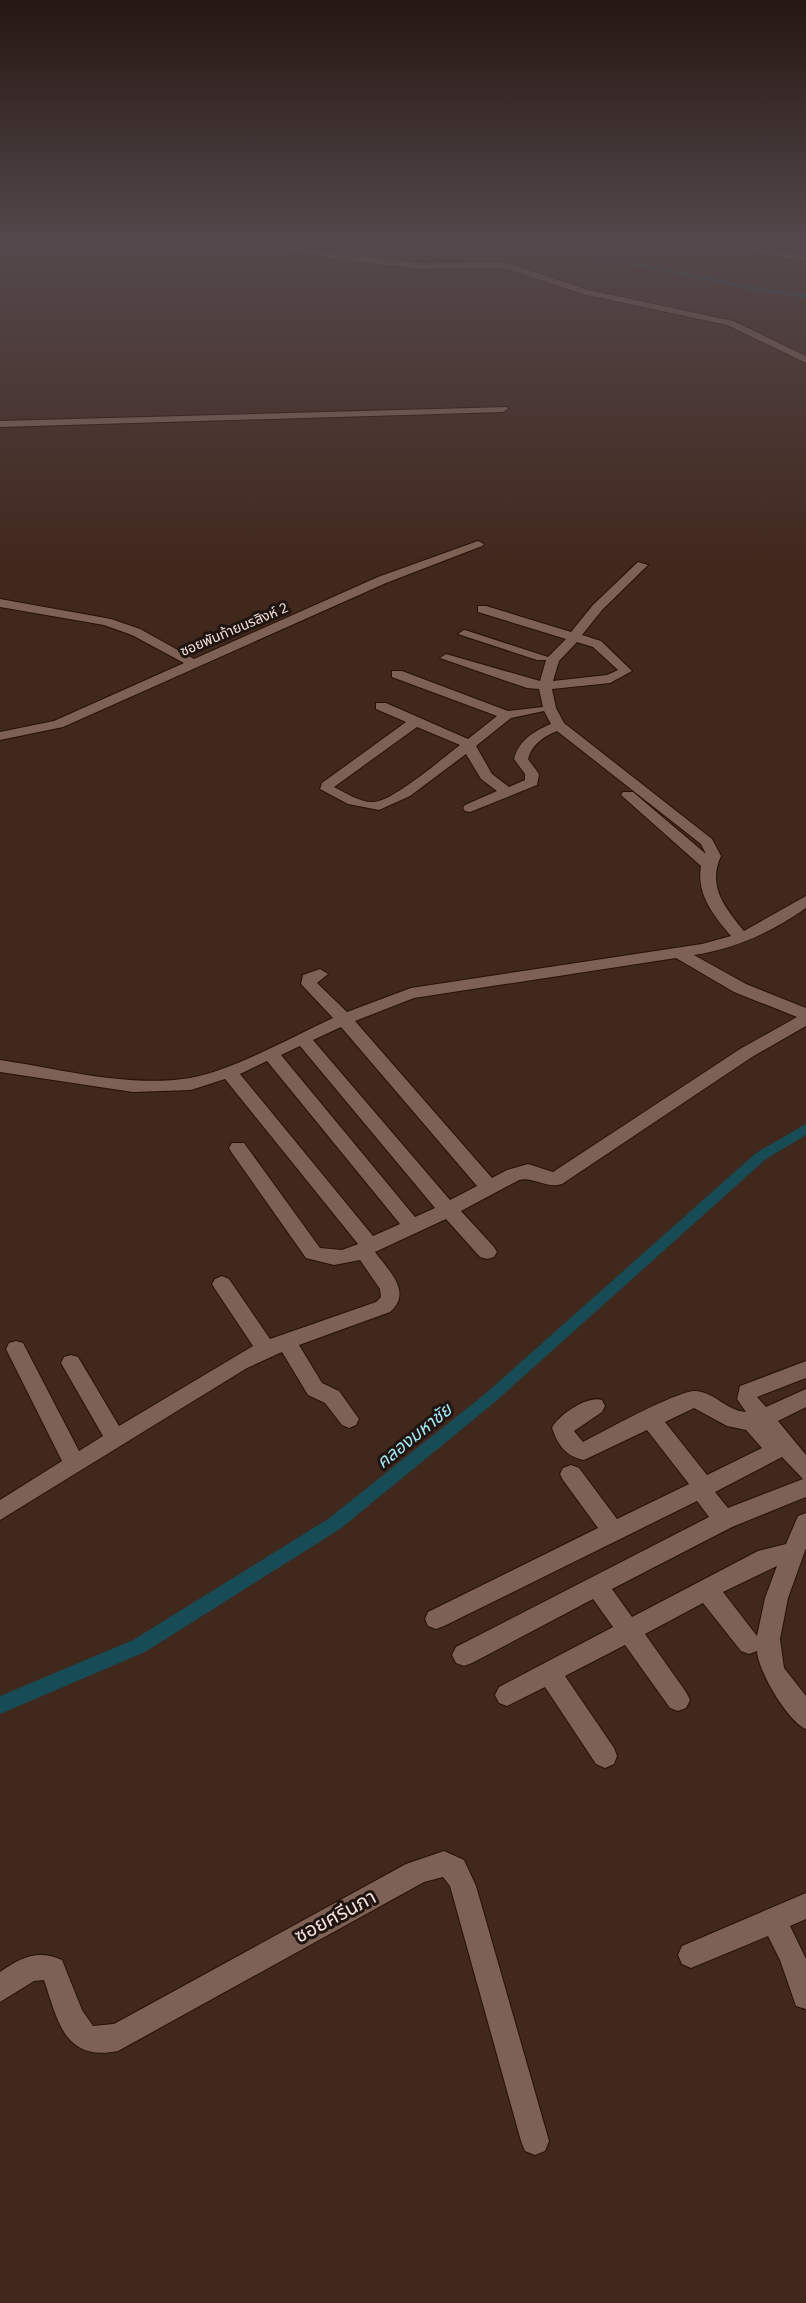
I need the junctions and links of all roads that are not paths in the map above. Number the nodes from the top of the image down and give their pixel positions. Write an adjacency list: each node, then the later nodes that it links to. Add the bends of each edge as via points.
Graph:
1 (780, 347): 2 (street)
2 (806, 360)
3 (503, 409): 4 (street)
4 (0, 424)
5 (478, 544): 13 (street, ซอยพันท้ายนรสิงห์ 2, via 428,561)
6 (642, 565): 10 (street)
7 (0, 603): 13 (street, via 107,622 136,632)
8 (482, 609): 10 (street)
9 (464, 634): 11 (street)
10 (573, 634): 11 (street); 15 (street, via 548,666); 15 (street, via 597,644 626,671 610,679)
11 (542, 657): 15 (street)
12 (446, 658): 15 (street)
13 (193, 663): 21 (street, ซอยพันท้ายนรสิงห์ 2, via 58,724)
14 (397, 674): 18 (street)
15 (539, 685): 17 (street); 20 (street)
16 (381, 706): 19 (street)
17 (538, 710): 18 (street); 20 (street)
18 (507, 715): 22 (street)
19 (415, 722): 22 (street); 22 (street, via 327,789 371,807 385,805)
20 (554, 727): 23 (street, via 522,751 521,759 532,774 532,782); 26 (street, via 708,864 714,904)
21 (0, 736)
22 (468, 744): 23 (street, via 486,776)
23 (508, 793): 24 (street)
24 (470, 808)
25 (806, 901): 26 (street, via 774,924)
26 (742, 939): 27 (street)
27 (679, 953): 29 (street, via 730,983); 30 (street, via 430,989 395,998)
28 (320, 974): 30 (street, via 309,979 309,984)
29 (806, 1014)
30 (344, 1019): 32 (street); 37 (street)
31 (806, 1019): 37 (street, via 746,1053 556,1179 528,1171)
32 (302, 1038): 33 (street); 38 (street)
33 (270, 1053): 35 (street); 39 (street)
34 (0, 1066): 35 (street, via 134,1086 191,1084)
35 (229, 1072): 40 (street, via 280,1132)
36 (238, 1148): 40 (street, via 313,1253 330,1259)
37 (489, 1187): 38 (street)
38 (448, 1210): 39 (street); 41 (street)
39 (412, 1226): 40 (street)
40 (367, 1248): 43 (street, via 390,1288 391,1300 382,1307)
41 (488, 1252)
42 (222, 1284): 45 (street)
43 (286, 1341): 45 (street); 50 (street, via 315,1389 332,1397)
44 (16, 1348): 54 (street)
45 (266, 1349): 53 (street)
46 (71, 1363): 53 (street)
47 (806, 1369): 52 (street, via 747,1392)
48 (806, 1397): 52 (street)
49 (595, 1407): 51 (street, via 562,1428 569,1443 579,1450)
50 (349, 1419)
51 (651, 1420): 52 (street, via 692,1399 701,1399 732,1419); 57 (street)
52 (757, 1420): 55 (street); 57 (street, via 774,1451)
53 (116, 1439): 54 (street)
54 (74, 1463): 59 (street)
55 (806, 1470)
56 (571, 1474): 62 (street)
57 (701, 1487): 60 (street); 62 (street)
58 (806, 1487): 60 (street)
59 (0, 1511)
60 (724, 1520): 64 (street)
61 (806, 1523): 63 (street)
62 (613, 1531): 66 (street)
63 (793, 1552): 65 (street, via 766,1558); 73 (street, via 768,1632 768,1652 774,1674)
64 (596, 1586): 67 (street); 69 (street)
65 (708, 1590): 67 (street); 68 (street)
66 (436, 1619)
67 (630, 1629): 70 (street); 72 (street)
68 (748, 1643)
69 (464, 1655)
70 (550, 1674): 71 (street); 74 (street)
71 (507, 1695)
72 (678, 1700)
73 (806, 1718)
74 (605, 1756)
75 (806, 1906): 76 (street)
76 (774, 1921): 77 (street); 79 (street)
77 (691, 1955)
78 (0, 1989): 80 (street, ซอยศรีนภา, via 19,1975 45,1965 53,1969 77,2031 88,2039 118,2037 415,1873 437,1862 451,1864 463,1886)
79 (806, 1996)
80 (535, 2142)

